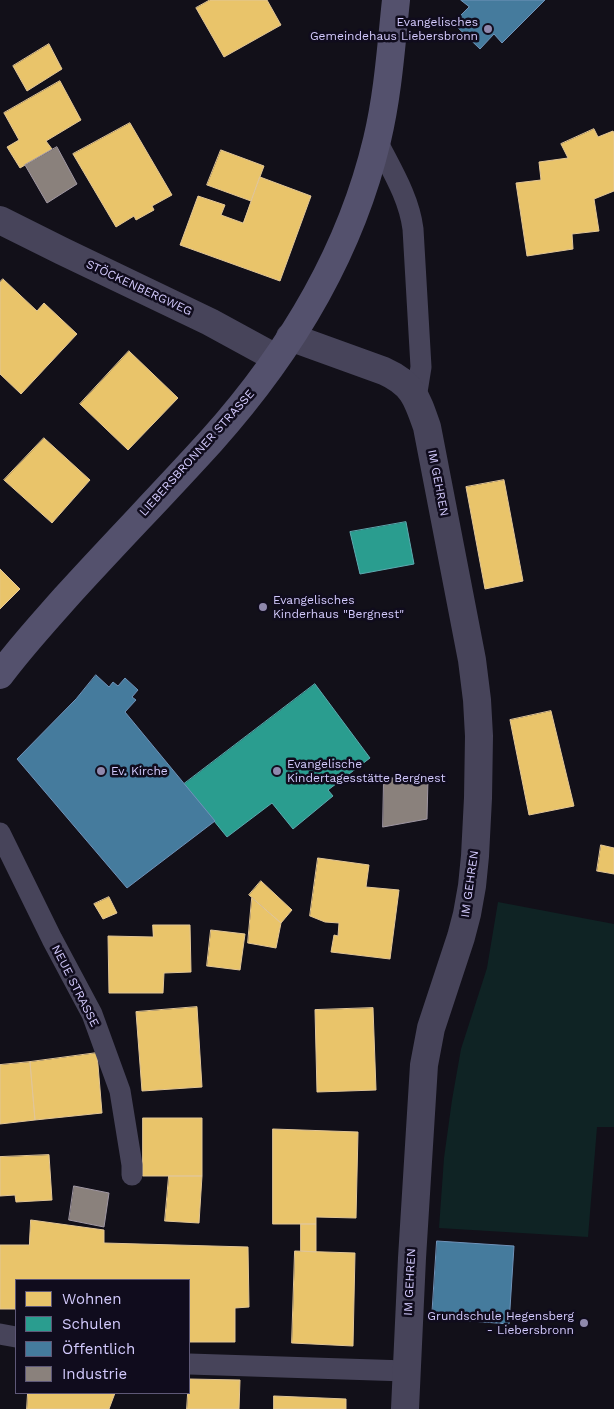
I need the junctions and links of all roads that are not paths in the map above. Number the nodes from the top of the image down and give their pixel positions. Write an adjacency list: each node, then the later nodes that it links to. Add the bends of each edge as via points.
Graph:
1 (394, 1): 2 (street, LIEBERSBRONNER STRASSE, via 388,83)
2 (377, 141): 4 (street, LIEBERSBRONNER STRASSE, via 336,255); 5 (lane, IM GEHREN, via 408,204 413,229 420,367)
3 (0, 220): 4 (street, STÖCKENBERGWEG, via 210,322)
4 (283, 348): 5 (street, IM GEHREN, via 384,371 396,377); 6 (street, LIEBERSBRONNER STRASSE, via 233,416 106,552)
5 (416, 398): 12 (street, IM GEHREN, via 427,427 472,660 479,736 472,886 461,938 431,1028 424,1065)
6 (0, 675)
7 (0, 833): 8 (lane, NEUE STRASSE, via 99,1032 120,1091)
8 (132, 1175)
9 (0, 1334): 10 (lane)
10 (15, 1337)
11 (190, 1364): 12 (lane)
12 (406, 1371): 13 (street, IM GEHREN)
13 (405, 1409)

